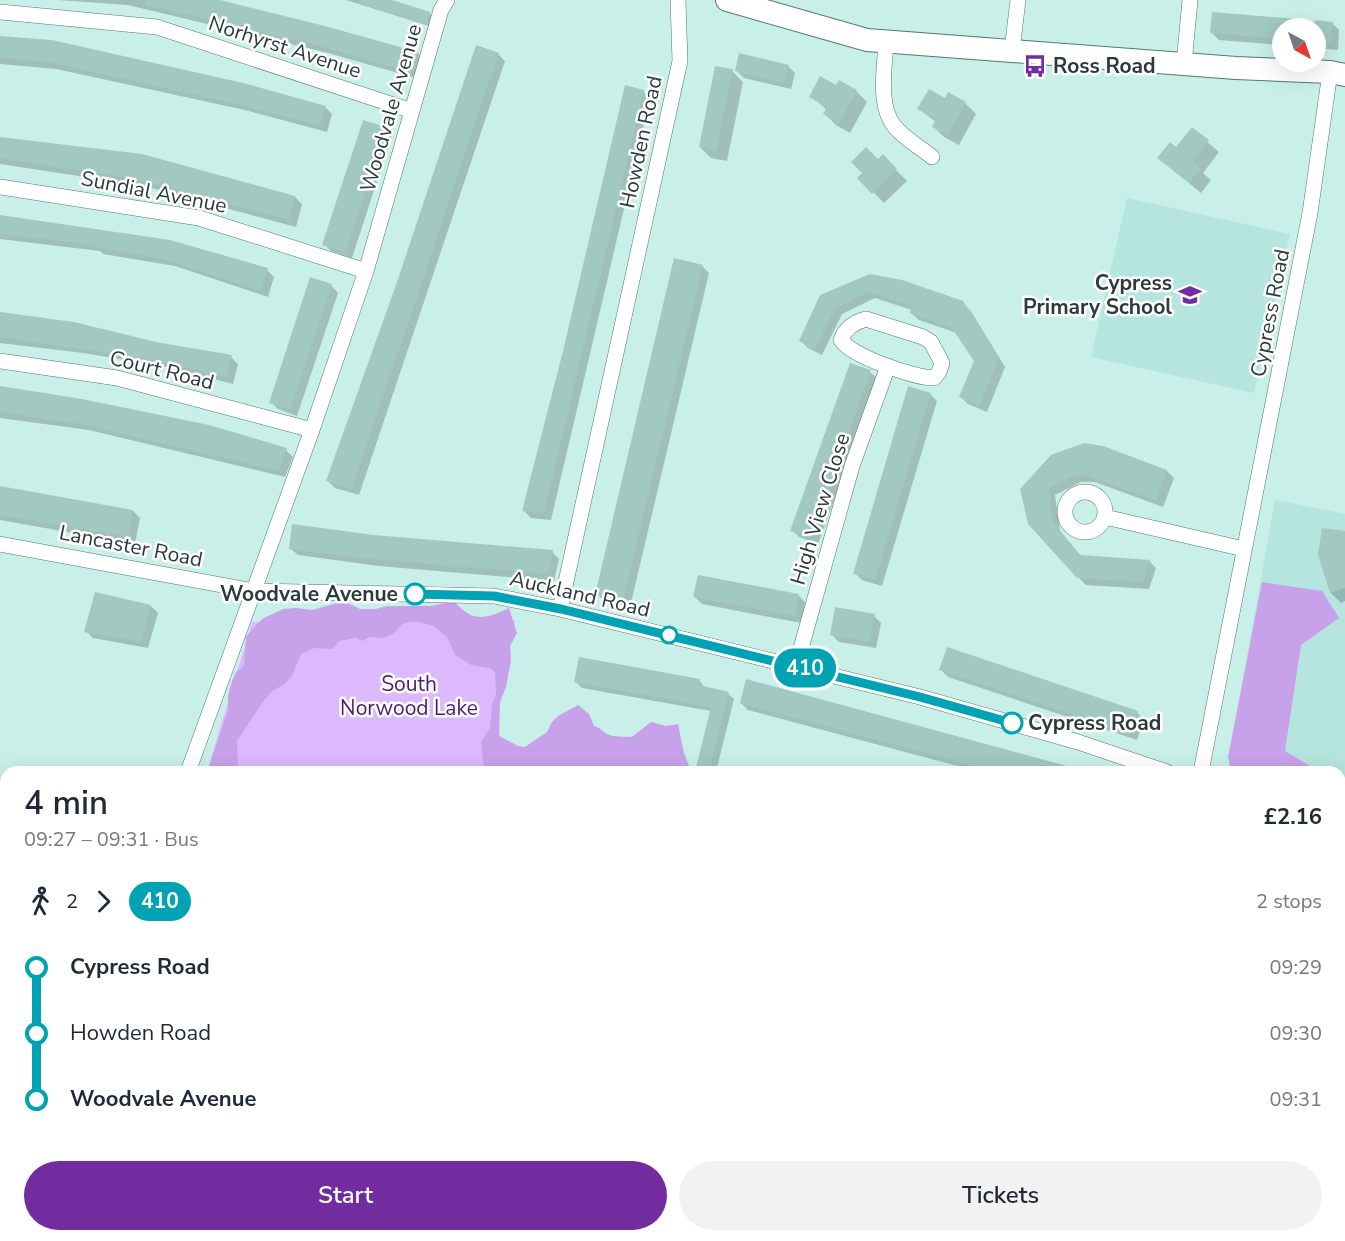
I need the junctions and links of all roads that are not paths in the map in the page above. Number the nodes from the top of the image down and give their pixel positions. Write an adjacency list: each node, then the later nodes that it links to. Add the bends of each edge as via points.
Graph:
1 (447, 0): 11 (street, Woodvale Avenue)
2 (678, 0): 22 (street, Howden Road, via 680,61)
3 (727, 0): 7 (main road, via 867,40)
4 (1018, 0): 8 (street)
5 (1190, 0): 9 (street)
6 (0, 12): 11 (street, Norhyrst Avenue, via 157,27)
7 (886, 41): 8 (main road); 12 (street, via 885,100 889,118 904,136)
8 (1012, 50): 9 (main road)
9 (1184, 64): 10 (main road)
10 (1338, 74): 20 (street, Cypress Road, via 1324,124 1297,286)
11 (412, 111): 14 (street, Woodvale Avenue)
12 (932, 156)
13 (0, 188): 14 (street, Sundial Avenue, via 199,218)
14 (366, 271): 17 (street, Woodvale Avenue)
15 (0, 361): 17 (street, Court Road, via 117,378)
16 (888, 366): 16 (street, via 845,346 843,334 858,321 874,320 931,342 942,363 934,378); 23 (street, High View Close, via 852,466)
17 (312, 430): 21 (street, Woodvale Avenue)
18 (1105, 517): 20 (street)
19 (0, 544): 21 (street, Lancaster Road)
20 (1244, 549): 26 (street, Cypress Road)
21 (254, 591): 22 (street, Auckland Road, via 494,596); 24 (street, Woodvale Avenue)
22 (561, 609): 23 (street, Auckland Road)
23 (796, 666): 25 (street, Auckland Road, via 920,697)
24 (190, 766)
25 (1149, 766)
26 (1202, 766)

